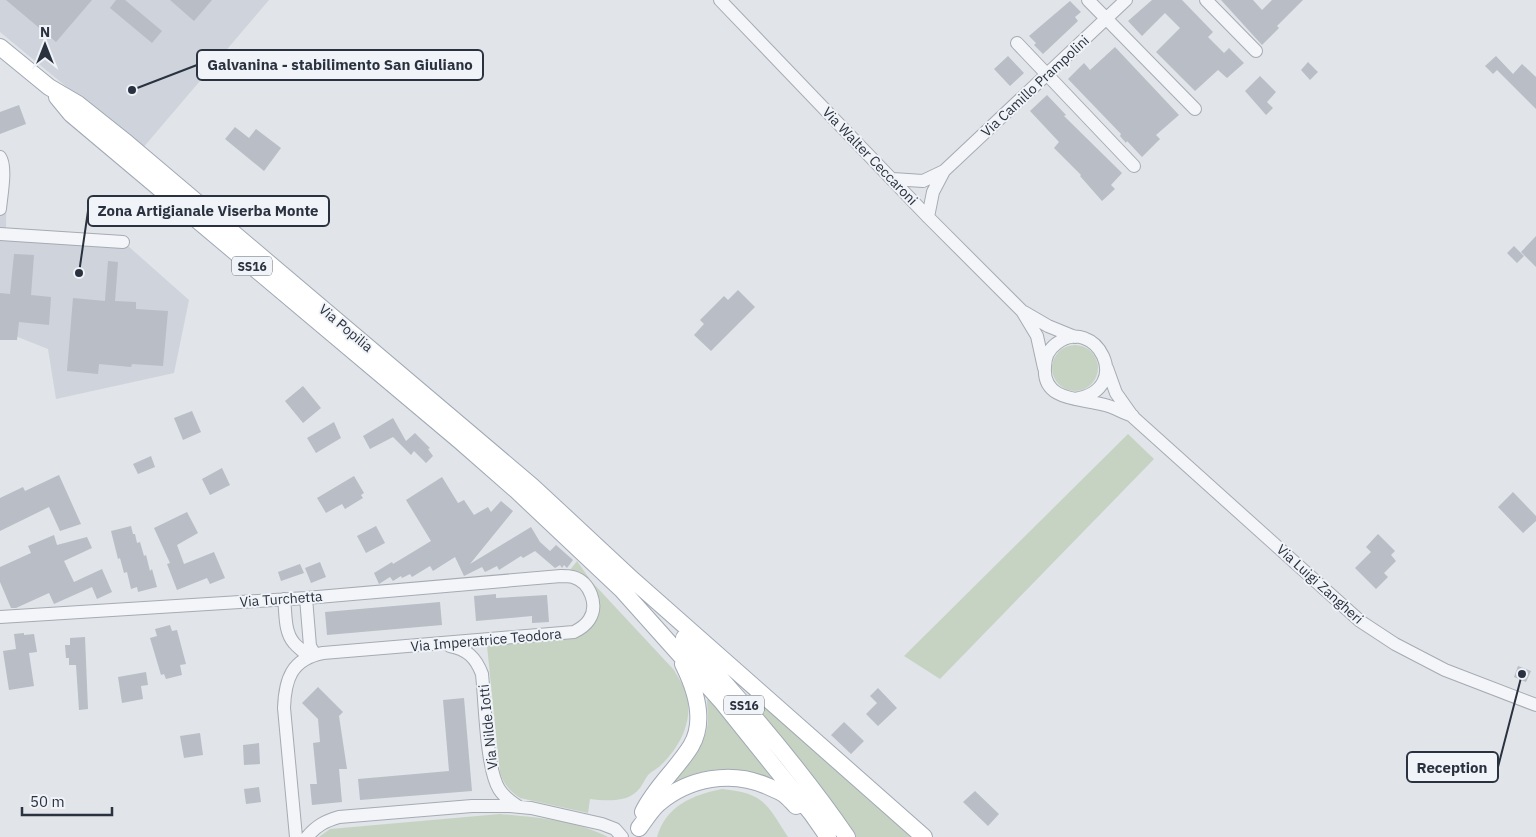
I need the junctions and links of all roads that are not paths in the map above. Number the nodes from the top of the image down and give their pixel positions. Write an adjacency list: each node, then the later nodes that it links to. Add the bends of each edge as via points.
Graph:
1 (720, 0): 14 (street, Via Walter Ceccaroni)
2 (1088, 0): 5 (street)
3 (1126, 0): 5 (street, Via Camillo Prampolini)
4 (1206, 0): 8 (street)
5 (1106, 18): 9 (street, Via Camillo Prampolini); 10 (street)
6 (1018, 42): 9 (street)
7 (0, 47): 26 (main road, Via Popilia / SS16, via 127,143 532,486)
8 (1256, 51)
9 (1048, 74): 12 (street); 13 (street, Via Camillo Prampolini)
10 (1195, 109)
11 (0, 157): 15 (street, via 4,170)
12 (1134, 166)
13 (944, 171): 14 (street, Via Camillo Prampolini, via 923,180); 16 (street, Via Camillo Prampolini, via 933,192)
14 (893, 179): 16 (street, Via Walter Ceccaroni)
15 (0, 209)
16 (928, 217): 19 (street, Via Walter Ceccaroni)
17 (0, 234): 18 (street)
18 (123, 242)
19 (1022, 311): 20 (street, Via Walter Ceccaroni); 21 (street, Via Walter Ceccaroni, via 1037,336)
20 (1075, 337): 21 (street, via 1057,343 1050,350); 22 (street, Via Walter Ceccaroni, via 1094,343 1101,350)
21 (1044, 368): 23 (street, Via Walter Ceccaroni, via 1050,386 1066,398)
22 (1107, 368): 23 (street, via 1101,386 1094,393); 24 (street, Via Luigi Zangheri, via 1116,393)
23 (1075, 399): 24 (street, Via Luigi Zangheri, via 1105,405)
24 (1133, 417): 33 (street, Via Luigi Zangheri, via 1360,621 1394,644 1445,670)
25 (561, 576): 27 (street, Via Turchetta); 30 (street, Via Imperatrice Teodora, via 573,577 590,590 593,611 583,627 574,632)
26 (627, 585): 31 (main road, SS16); 41 (main road, SS16, via 735,694); 42 (main road)
27 (306, 598): 28 (street, Via Turchetta); 32 (street)
28 (284, 599): 29 (street, Via Turchetta); 32 (street, via 288,634 294,644)
29 (0, 617)
30 (440, 644): 32 (street, Via Imperatrice Teodora); 34 (street, Via Nilde Iotti, via 459,647 477,661 482,674 491,769 499,789)
31 (674, 646): 35 (main road, via 696,700 699,717 696,735 649,799); 40 (main road, SS16, via 729,710)
32 (311, 656): 36 (street, via 295,668 285,689)
33 (1536, 705)
34 (519, 807): 37 (street, via 472,806 339,817 325,821); 38 (street, Via Nilde Iotti, via 602,824 615,829)
35 (638, 832): 39 (main road, via 657,804 678,790 697,781 738,778 784,794)
36 (296, 837)
37 (306, 837)
38 (622, 837)
39 (821, 837)
40 (828, 837)
41 (848, 837)
42 (924, 837)

